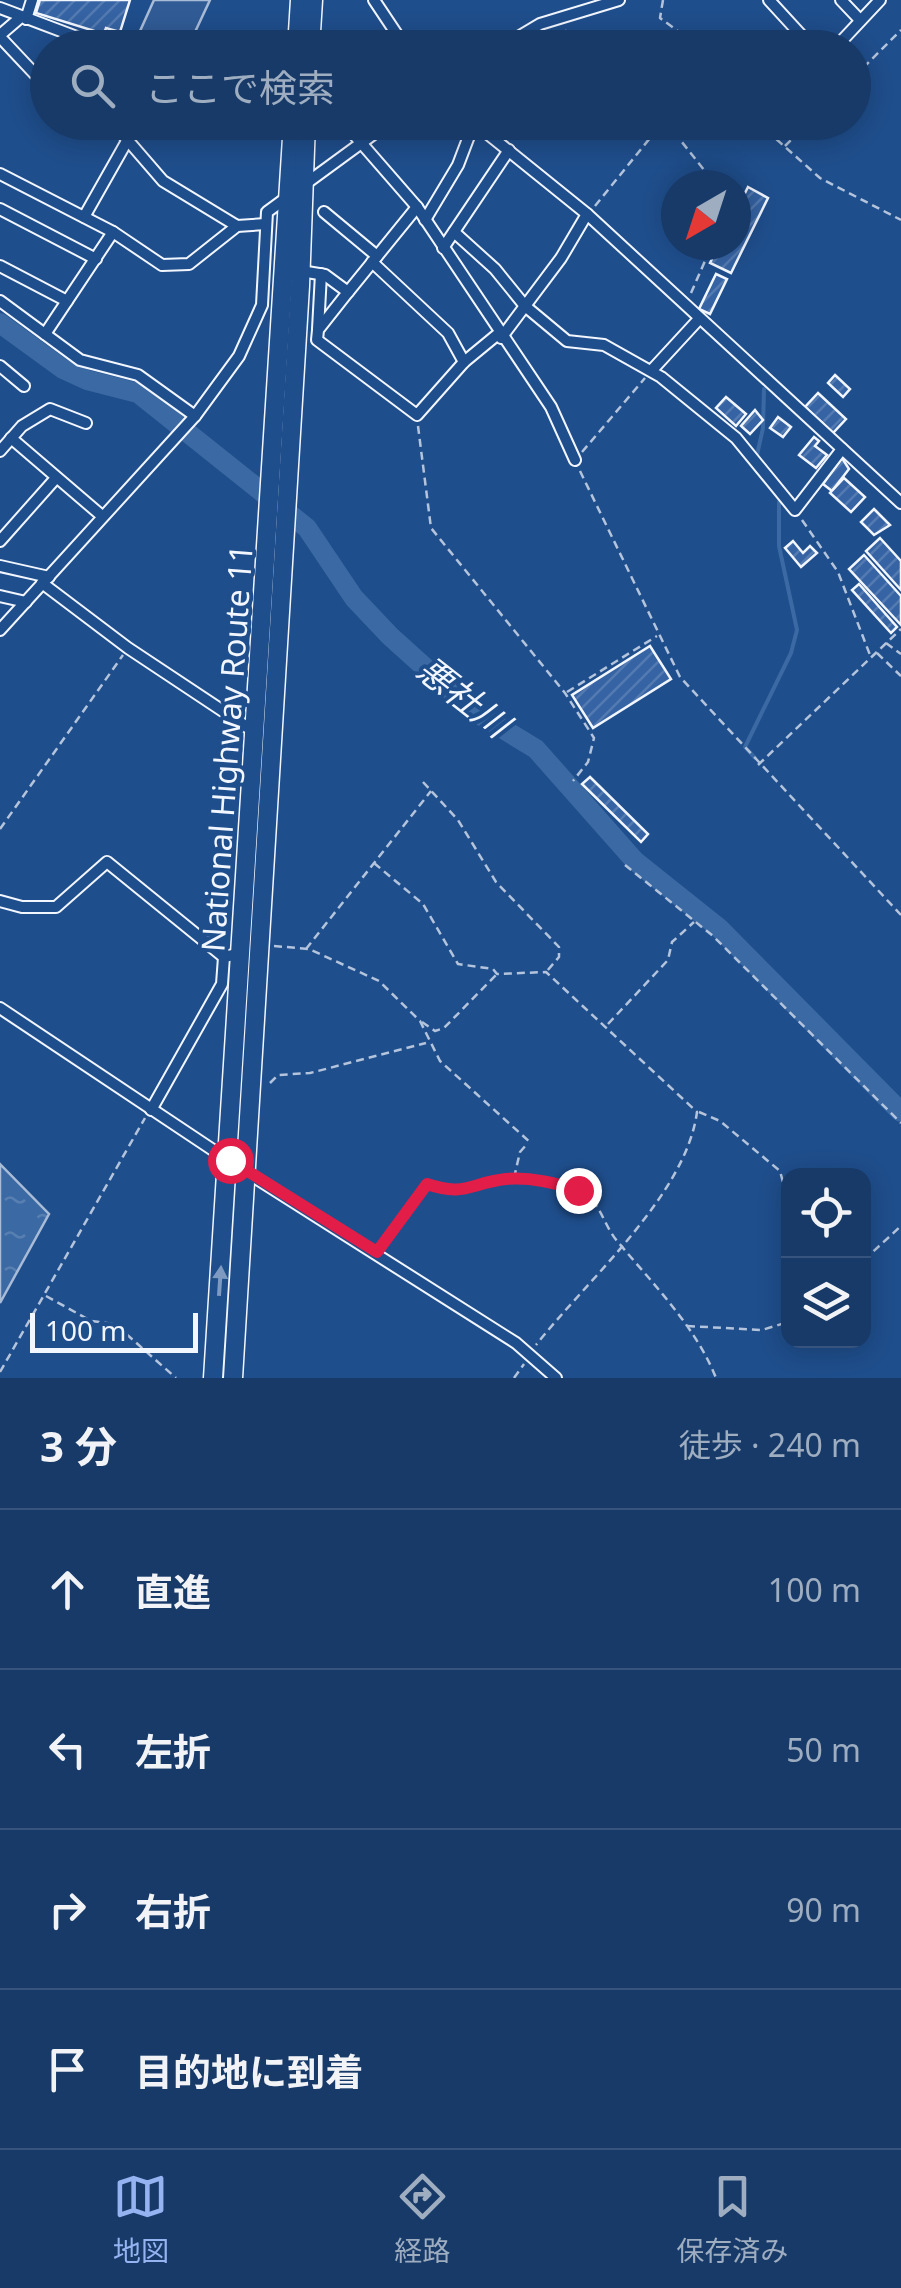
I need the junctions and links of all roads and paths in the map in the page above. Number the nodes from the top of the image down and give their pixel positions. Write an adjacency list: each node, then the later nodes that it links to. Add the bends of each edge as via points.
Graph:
1 (32, 0): 12 (street)
2 (300, 0): 15 (highway)
3 (313, 0): 16 (highway)
4 (374, 0): 17 (street)
5 (619, 0): 11 (street)
6 (662, 0): 20 (path, via 660,18)
7 (769, 0): 21 (street)
8 (841, 0): 13 (street)
9 (880, 0): 13 (street)
10 (0, 8): 12 (street)
11 (560, 17): 18 (street); 19 (path)
12 (24, 18): 14 (street); 24 (street)
13 (860, 20): 22 (street)
14 (57, 30)
15 (298, 30)
16 (311, 30)
17 (394, 30)
18 (535, 30)
19 (566, 30)
20 (676, 30)
21 (796, 30)
22 (851, 30)
23 (901, 30): 25 (path)
24 (0, 36): 26 (street)
25 (871, 60)
26 (30, 68)
27 (294, 140): 42 (highway, National Highway Route 11)
28 (303, 140): 42 (highway, National Highway Route 11)
29 (368, 140): 37 (street)
30 (467, 140): 48 (street)
31 (497, 140): 39 (street)
32 (649, 140): 46 (path)
33 (679, 140): 40 (path)
34 (776, 140): 38 (path)
35 (791, 140): 38 (path)
36 (127, 141): 47 (street); 51 (street, via 163,180)
37 (365, 142): 42 (street); 43 (street)
38 (784, 147): 49 (path, via 820,178)
39 (510, 150): 46 (street); 53 (street)
40 (704, 170)
41 (0, 174): 47 (street)
42 (296, 190): 50 (street, via 272,204); 59 (highway, National Highway Route 11); 82 (highway, National Highway Route 11)
43 (416, 207): 48 (street); 56 (street)
44 (0, 209): 55 (street)
45 (324, 212): 56 (street)
46 (587, 214): 64 (street); 65 (street)
47 (84, 216): 52 (street)
48 (425, 220): 54 (street)
49 (901, 220)
50 (266, 224): 51 (street); 75 (street, via 262,305 239,356)
51 (237, 226): 52 (street, via 176,268)
52 (113, 232): 55 (street)
53 (454, 232): 54 (street); 65 (street)
54 (443, 248): 69 (street)
55 (96, 259): 63 (street)
56 (375, 259): 61 (street); 70 (street, via 448,333)
57 (705, 260): 64 (path)
58 (0, 266): 63 (street)
59 (300, 271): 60 (street); 82 (highway, National Highway Route 11)
60 (321, 274): 61 (street); 67 (street)
61 (348, 292): 67 (street)
62 (0, 301): 68 (street)
63 (67, 301): 68 (street)
64 (686, 304): 66 (street)
65 (525, 306): 69 (street); 72 (street, via 568,340 604,345)
66 (699, 320): 72 (street); 78 (street)
67 (318, 330): 74 (street, via 317,340)
68 (45, 334): 75 (street, via 91,366 138,376)
69 (499, 336): 70 (street); 80 (street, via 551,407)
70 (464, 362): 74 (street)
71 (0, 366): 73 (street)
72 (652, 370): 80 (path); 84 (street, via 736,438)
73 (24, 386)
74 (417, 414): 100 (path, via 432,528)
75 (192, 420): 85 (street)
76 (86, 423): 77 (street, via 50,409)
77 (11, 438): 79 (street); 81 (street)
78 (842, 449): 83 (street); 84 (street)
79 (0, 451)
80 (575, 460): 93 (path)
81 (56, 478): 85 (street); 86 (street)
82 (279, 493): 101 (highway, National Highway Route 11)
83 (901, 502)
84 (794, 510): 98 (path, via 838,572)
85 (102, 516): 88 (street)
86 (0, 542)
87 (0, 566): 88 (street)
88 (46, 580): 90 (street); 95 (street)
89 (0, 596): 90 (street)
90 (26, 602): 92 (street)
91 (901, 629): 94 (path)
92 (0, 630)
93 (659, 635): 100 (path); 102 (path, via 680,677)
94 (886, 643): 96 (path); 97 (path)
95 (128, 648): 101 (street); 106 (path)
96 (877, 652): 98 (path); 99 (path)
97 (901, 654)
98 (870, 656): 102 (path)
99 (901, 676)
100 (565, 693): 103 (path, via 595,743)
101 (264, 738): 113 (highway, National Highway Route 11)
102 (758, 765): 110 (path)
103 (573, 781)
104 (423, 782): 105 (path)
105 (432, 791): 107 (path); 114 (path, via 496,882 558,947 559,957)
106 (0, 829)
107 (374, 863): 112 (path); 115 (path, via 423,904 453,960)
108 (626, 865): 111 (path)
109 (0, 901): 113 (street, via 56,907 107,862)
110 (901, 915)
111 (695, 920): 118 (path); 123 (path)
112 (305, 950): 113 (path); 117 (path, via 379,982)
113 (242, 952): 121 (street); 124 (highway, National Highway Route 11)
114 (546, 972): 115 (path); 118 (path)
115 (497, 974): 117 (path, via 444,1028 435,1031)
116 (0, 1008): 121 (street)
117 (420, 1022): 119 (path)
118 (607, 1026): 122 (path)
119 (428, 1043): 120 (path, via 310,1074 278,1075); 126 (path, via 530,1143 520,1152)
120 (270, 1083)
121 (151, 1110): 124 (street); 131 (path)
122 (696, 1112): 125 (path, via 720,1120); 128 (path, via 673,1180)
123 (901, 1123)
124 (237, 1165): 129 (street); 137 (highway, National Highway Route 11, one-way to 124); 138 (highway, National Highway Route 11)
125 (781, 1174)
126 (514, 1179): 128 (path, via 552,1181 586,1194); 129 (path, via 451,1192 427,1184)
127 (901, 1226): 130 (path)
128 (621, 1246): 133 (path); 134 (path)
129 (377, 1252): 134 (street)
130 (866, 1258)
131 (46, 1296): 135 (path); 136 (path, via 91,1320 115,1324)
132 (781, 1324): 133 (path, via 762,1330)
133 (686, 1326): 141 (path, via 708,1354)
134 (529, 1353): 139 (path); 140 (street)
135 (0, 1372)
136 (176, 1378)
137 (214, 1378)
138 (233, 1378)
139 (514, 1378)
140 (556, 1378)
141 (716, 1378)

